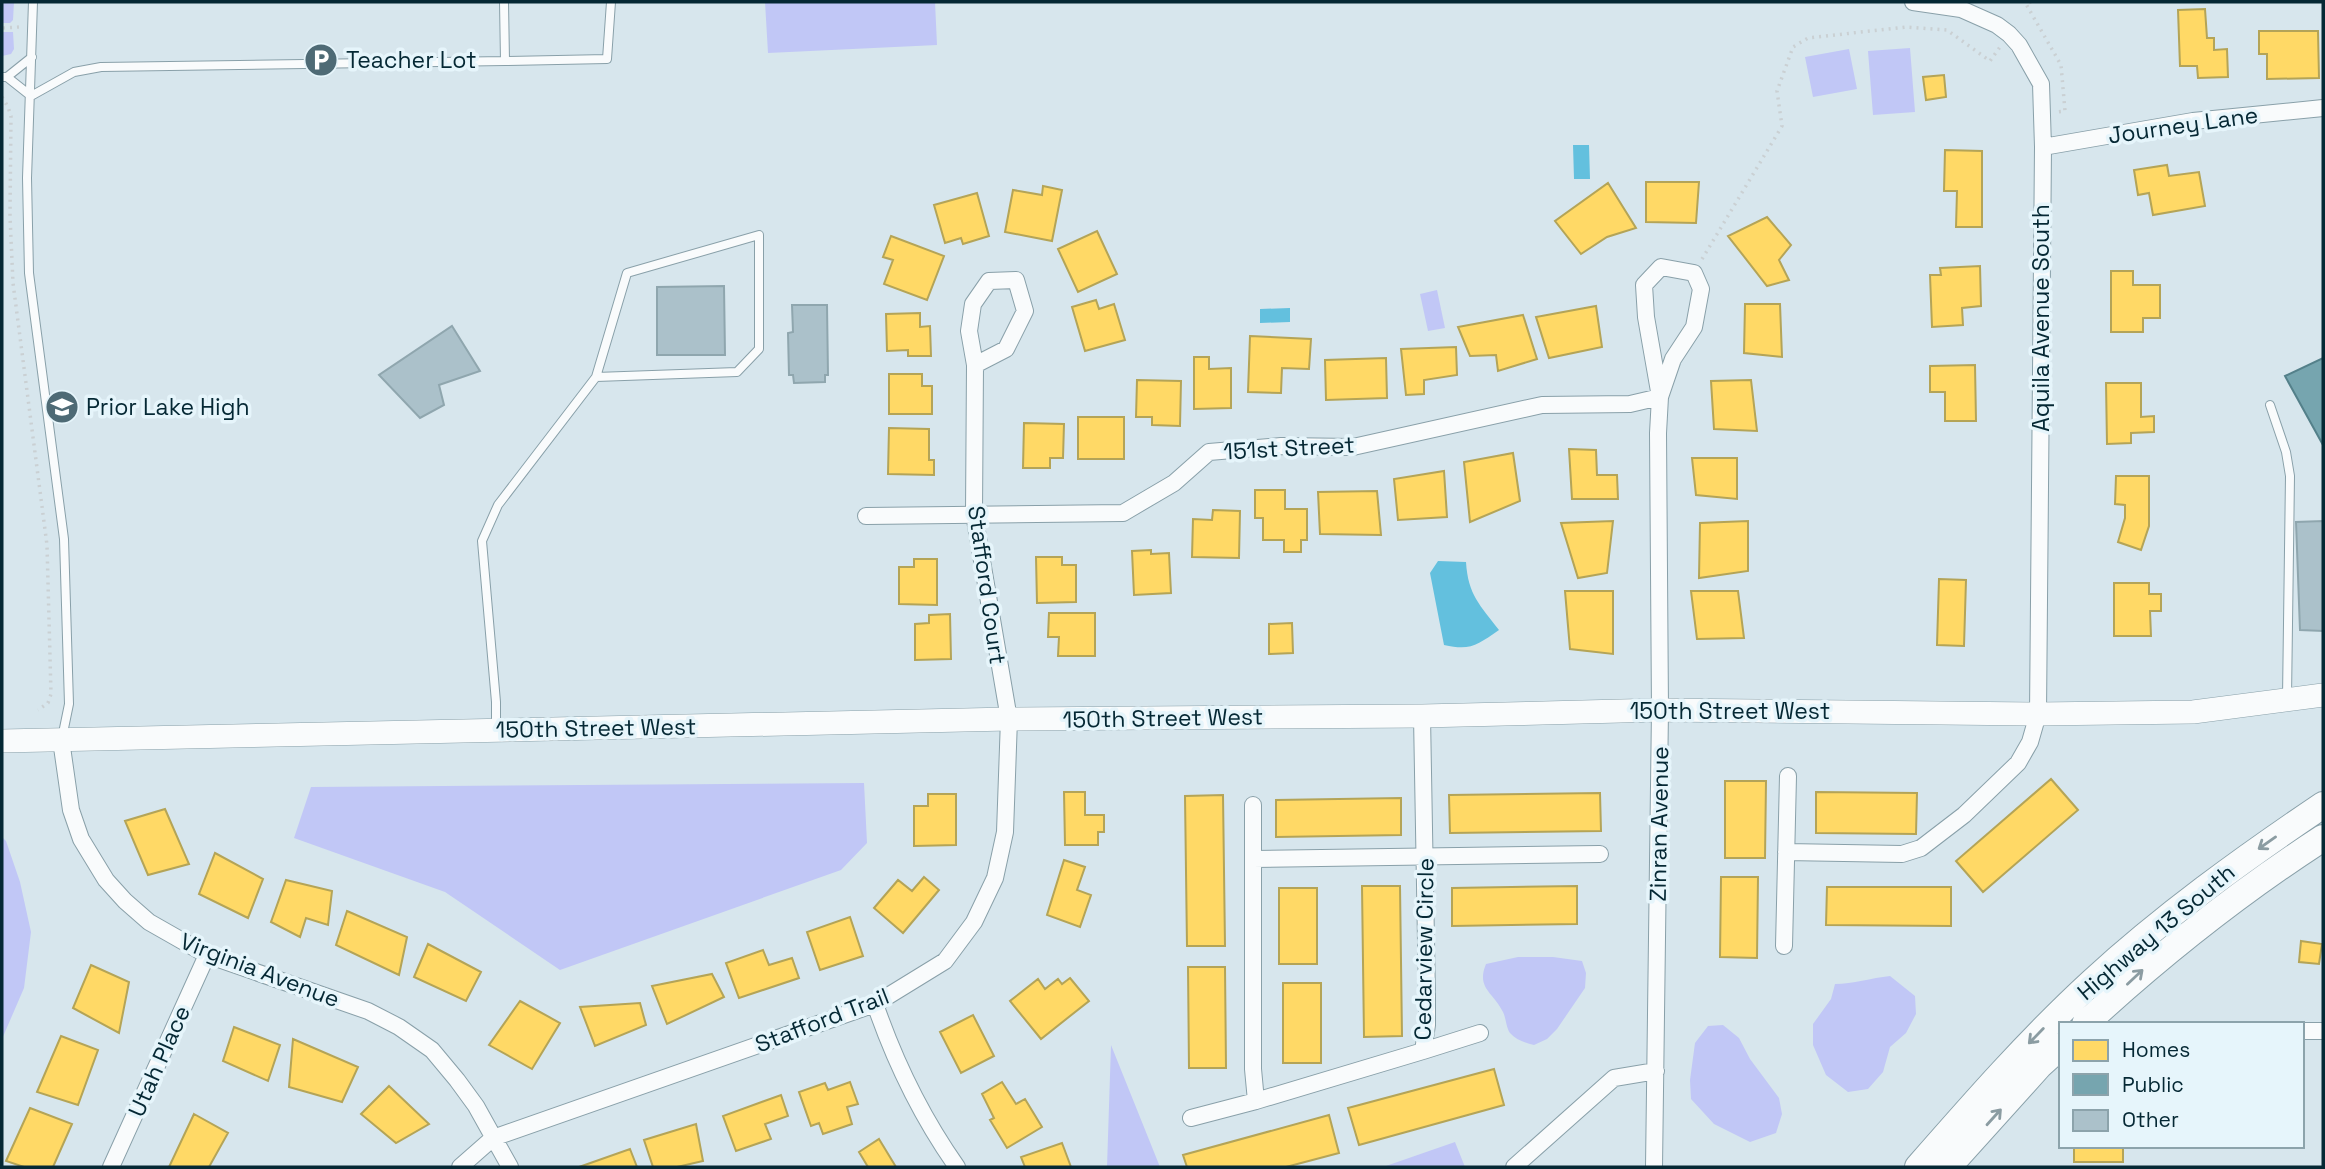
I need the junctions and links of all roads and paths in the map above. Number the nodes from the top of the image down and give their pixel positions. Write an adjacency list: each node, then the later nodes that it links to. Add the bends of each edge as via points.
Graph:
1 (33, 2): 9 (lane)
2 (504, 2): 10 (lane)
3 (611, 2): 10 (lane, via 607,59)
4 (1913, 2): 8 (street, Aquila Avenue South, via 1961,9)
5 (2031, 2): 15 (path, via 2026,4 2061,65 2065,85 2066,111)
6 (19, 27): 7 (path)
7 (3, 28)
8 (2009, 34): 15 (street, Aquila Avenue South, via 2041,84); 17 (path, via 1990,61 1947,30 1906,27 1808,38 1793,47 1777,91 1782,126)
9 (32, 57): 11 (lane); 12 (lane)
10 (505, 61): 12 (lane, via 101,67 74,72)
11 (5, 77): 12 (lane)
12 (31, 96): 32 (lane, via 29,272 66,569 69,704)
13 (2, 97): 26 (path, via 11,116 13,283 47,545 51,694)
14 (2323, 108): 16 (street, Journey Lane, via 2193,121)
15 (2043, 112): 16 (street, Aquila Avenue South)
16 (2043, 147): 28 (street, Aquila Avenue South)
17 (1694, 272): 20 (street, Zinran Avenue, via 1701,289 1694,327 1673,359); 20 (street, Zinran Avenue, via 1661,267 1644,285)
18 (975, 365): 18 (street, Stafford Court, via 1006,349 1025,311 1016,280 989,281 972,304 969,331); 22 (street, Stafford Court)
19 (596, 377): 19 (lane, via 737,372 759,349 759,235 627,273); 31 (lane, via 498,505 482,541)
20 (1660, 397): 22 (street, 151st Street, via 1630,404 1542,405 1353,447 1209,452 1174,482 1123,513); 27 (street, Zinran Avenue)
21 (2270, 405): 25 (lane, via 2290,476)
22 (974, 514): 23 (street, 151st Street); 30 (street, Stafford Court)
23 (866, 516)
24 (2323, 695): 25 (street, 150th Street West)
25 (2287, 701): 28 (street, 150th Street West, via 2193,712)
26 (38, 710)
27 (1660, 710): 28 (street, 150th Street West); 29 (street, 150th Street West); 51 (street, Zinran Avenue)
28 (2038, 714): 38 (street, Aquila Avenue South, via 2018,763 1922,848 1902,854)
29 (1422, 716): 30 (street, 150th Street West); 40 (street, Cedarview Circle)
30 (1009, 719): 31 (street, 150th Street West); 44 (street, Stafford Trail, via 1005,832 995,878 974,922 945,961)
31 (496, 730): 32 (street, 150th Street West)
32 (61, 740): 33 (street, 150th Street West); 43 (street, Virginia Avenue, via 71,810 92,860 149,922)
33 (2, 741)
34 (1788, 776): 38 (street)
35 (1253, 805): 41 (street)
36 (2323, 805): 61 (main road, Highway 13 South, one-way to 61, via 2198,893 2094,981 2037,1035)
37 (2323, 838): 45 (main road, Highway 13 South, one-way to 37, via 2146,968 2262,877)
38 (1786, 852): 42 (street)
39 (1600, 854): 40 (street)
40 (1425, 858): 41 (street); 50 (street, Cedarview Circle, via 1427,1025)
41 (1253, 859): 52 (street)
42 (1784, 947)
43 (207, 955): 54 (street, Virginia Avenue, via 368,1011 399,1027 432,1050 476,1106); 55 (street, Utah Place)
44 (875, 1004): 54 (street, Stafford Trail); 58 (street, via 918,1106)
45 (2087, 1022)
46 (2304, 1031): 47 (street)
47 (2323, 1031)
48 (1480, 1033): 50 (street)
49 (2059, 1048): 62 (main road, one-way to 49)
50 (1423, 1051): 52 (street, Cedarview Circle)
51 (1656, 1071): 59 (street, via 1614,1078); 60 (street, Zinran Avenue)
52 (1256, 1101): 53 (street, Cedarview Circle)
53 (1191, 1118)
54 (494, 1138): 56 (street, Stafford Trail); 57 (street, Virginia Avenue)
55 (111, 1167)
56 (460, 1167)
57 (510, 1167)
58 (957, 1167)
59 (1514, 1167)
60 (1654, 1167)
61 (1918, 1167)
62 (1948, 1167)

